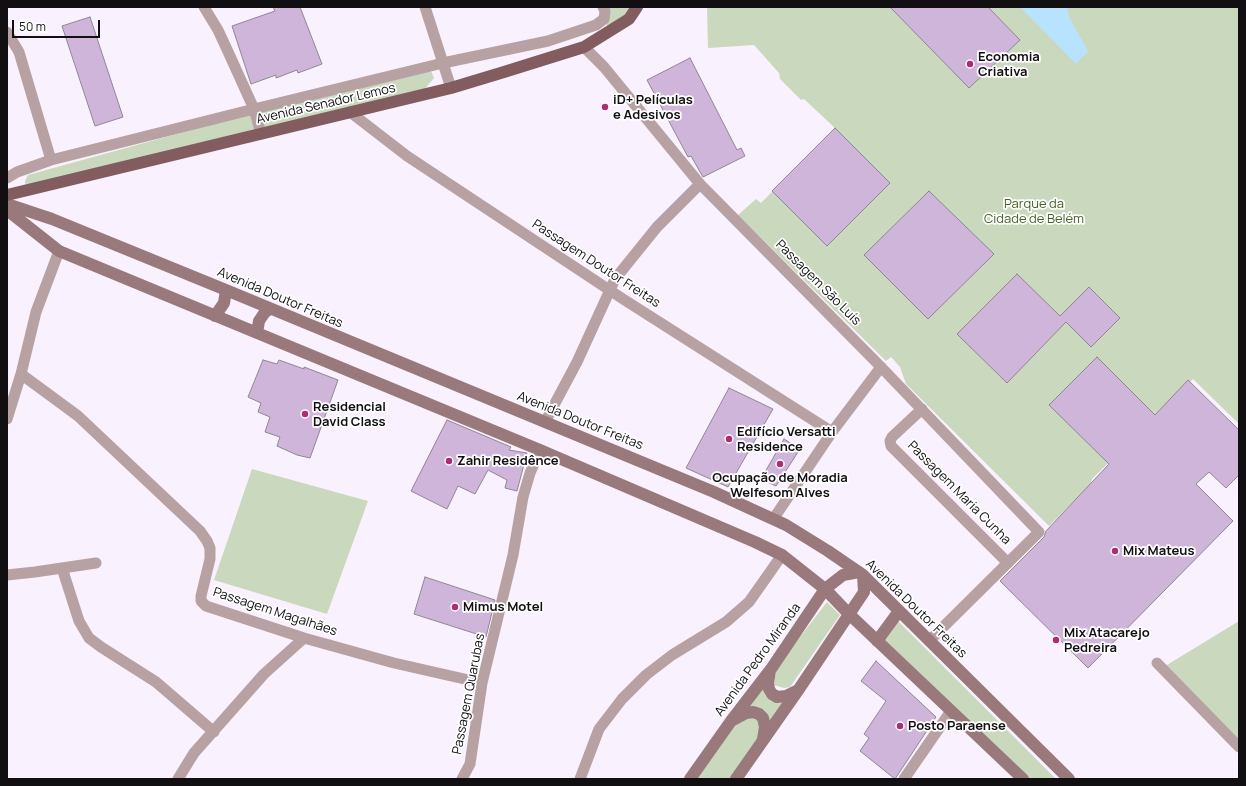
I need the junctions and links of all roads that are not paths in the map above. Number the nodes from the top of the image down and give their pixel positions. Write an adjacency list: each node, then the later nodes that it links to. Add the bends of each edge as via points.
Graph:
1 (204, 7): 9 (street, via 218,30)
2 (424, 7): 7 (street)
3 (603, 7): 7 (street, Avenida Senador Lemos, via 604,19 586,29 548,41)
4 (637, 7): 6 (main road, Avenida Senador Lemos, via 629,19)
5 (7, 32): 12 (street, via 19,52)
6 (584, 46): 8 (main road, Avenida Senador Lemos); 14 (street, Passagem São Luís)
7 (443, 63): 8 (street); 9 (street, Avenida Senador Lemos)
8 (451, 88): 10 (main road, Avenida Senador Lemos)
9 (254, 109): 11 (street); 12 (street, Avenida Senador Lemos)
10 (350, 112): 11 (main road, Avenida Senador Lemos); 20 (street, Passagem Doutor Freitas, via 407,156)
11 (261, 134): 15 (main road, Avenida Senador Lemos)
12 (51, 160): 13 (street, Avenida Senador Lemos)
13 (7, 178)
14 (700, 184): 20 (street, via 657,227); 24 (street, Passagem São Luís)
15 (7, 195)
16 (7, 204): 19 (main road, Avenida Doutor Freitas, via 52,219)
17 (7, 210): 18 (main road)
18 (59, 251): 22 (main road); 25 (street, via 36,312)
19 (226, 290): 21 (main road, Avenida Doutor Freitas); 22 (main road, via 224,304)
20 (610, 290): 28 (street); 29 (street, Passagem Doutor Freitas)
21 (270, 309): 23 (main road, via 259,321); 28 (main road, Avenida Doutor Freitas)
22 (215, 316): 23 (main road)
23 (257, 333): 30 (main road)
24 (881, 367): 26 (street, Passagem São Luís); 29 (street)
25 (21, 374): 27 (street); 41 (street, Passagem Magalhães, via 78,416 208,541 210,559 201,596 201,601 206,606)
26 (922, 409): 34 (street, Passagem São Luís, via 1040,532); 34 (street, Passagem Maria Cunha, via 892,437 892,446)
27 (7, 420)
28 (546, 422): 31 (main road, Avenida Doutor Freitas)
29 (832, 432): 31 (street)
30 (540, 450): 32 (main road); 46 (street, Passagem Quarubas, via 523,497 513,555)
31 (774, 518): 36 (main road, Avenida Doutor Freitas)
32 (782, 555): 38 (main road); 55 (street, via 749,602 726,622 672,655 646,675 622,699 600,729)
33 (96, 563): 35 (street)
34 (1008, 563): 43 (street)
35 (62, 568): 37 (street); 50 (street, via 79,620 89,638 156,682)
36 (861, 574): 38 (main road, Avenida Pedro Miranda, via 843,575); 39 (main road, Avenida Doutor Freitas); 40 (main road, via 864,592)
37 (7, 575)
38 (825, 589): 40 (main road); 45 (main road, Avenida Pedro Miranda)
39 (899, 611): 42 (main road); 43 (main road, Avenida Doutor Freitas)
40 (849, 614): 42 (main road); 47 (main road)
41 (304, 638): 46 (street, Passagem Magalhães, via 394,663); 50 (street, via 264,674)
42 (877, 641): 48 (main road)
43 (929, 641): 60 (main road, Avenida Doutor Freitas)
44 (1157, 663): 52 (street)
45 (771, 669): 47 (main road, via 768,682 772,694 786,696); 49 (main road, Avenida Pedro Miranda)
46 (482, 683): 54 (street, Passagem Quarubas, via 470,764)
47 (799, 689): 51 (main road)
48 (951, 711): 58 (street); 59 (main road)
49 (731, 721): 51 (main road, via 746,713 759,714 765,726); 56 (main road, Avenida Pedro Miranda)
50 (214, 732): 53 (street, via 194,753)
51 (762, 743): 57 (main road)
52 (1239, 747)
53 (178, 779)
54 (462, 779)
55 (580, 779)
56 (690, 779)
57 (736, 779)
58 (904, 779)
59 (1023, 779)
60 (1069, 779)

